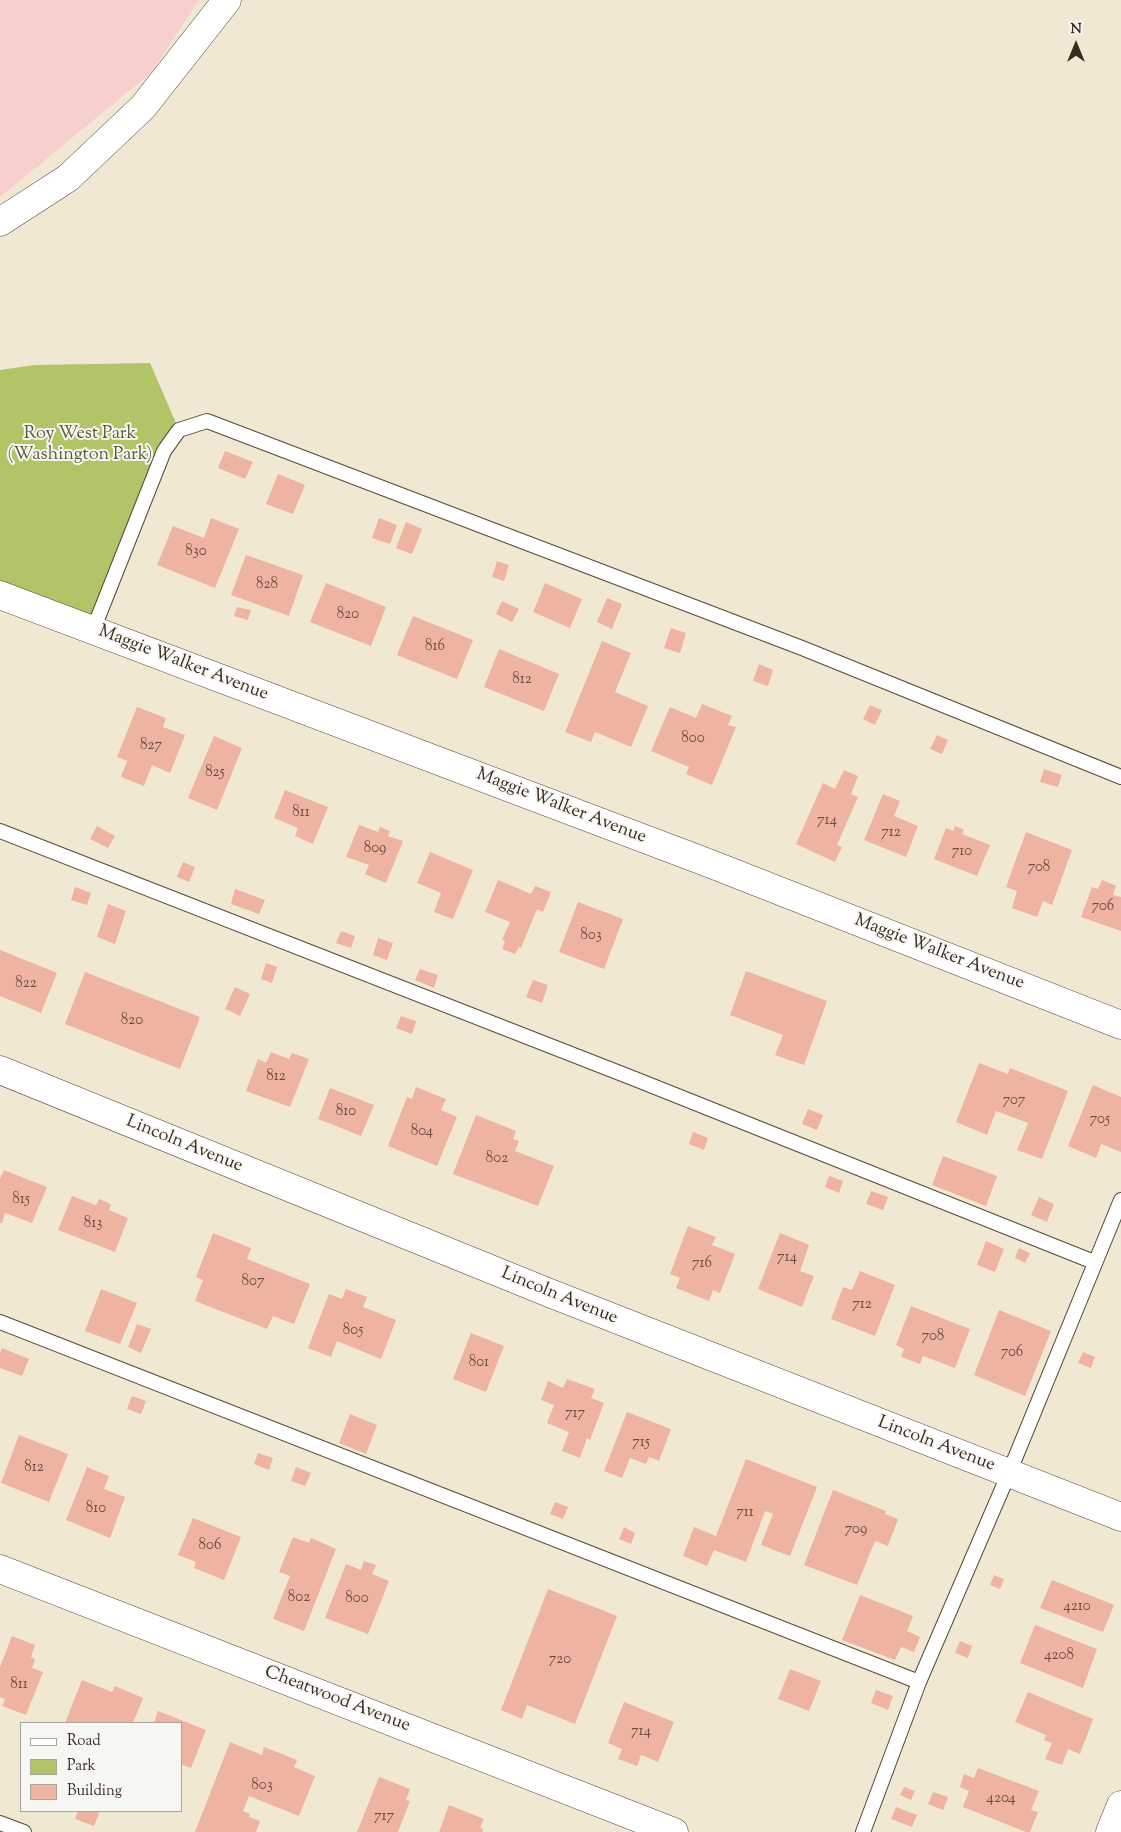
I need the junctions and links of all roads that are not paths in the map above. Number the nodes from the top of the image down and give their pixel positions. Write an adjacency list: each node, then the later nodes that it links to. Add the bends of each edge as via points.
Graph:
1 (227, 0): 2 (street, via 143,107 68,178)
2 (0, 222)
3 (0, 595): 4 (street, Maggie Walker Avenue)
4 (94, 630): 5 (lane, via 164,451 179,430 207,421 802,648); 7 (street, Maggie Walker Avenue, via 711,864)
5 (1121, 777)
6 (0, 831): 10 (lane)
7 (1121, 1025)
8 (0, 1070): 12 (street, Lincoln Avenue, via 547,1292)
9 (1121, 1200): 10 (lane)
10 (1094, 1262): 12 (lane)
11 (0, 1322): 15 (lane)
12 (1009, 1474): 13 (street, Lincoln Avenue); 15 (lane)
13 (1121, 1517)
14 (0, 1569): 19 (street, Cheatwood Avenue)
15 (919, 1682): 20 (lane)
16 (1121, 1804): 21 (street)
17 (0, 1822): 18 (lane)
18 (24, 1832)
19 (674, 1832)
20 (863, 1832)
21 (1110, 1832)

